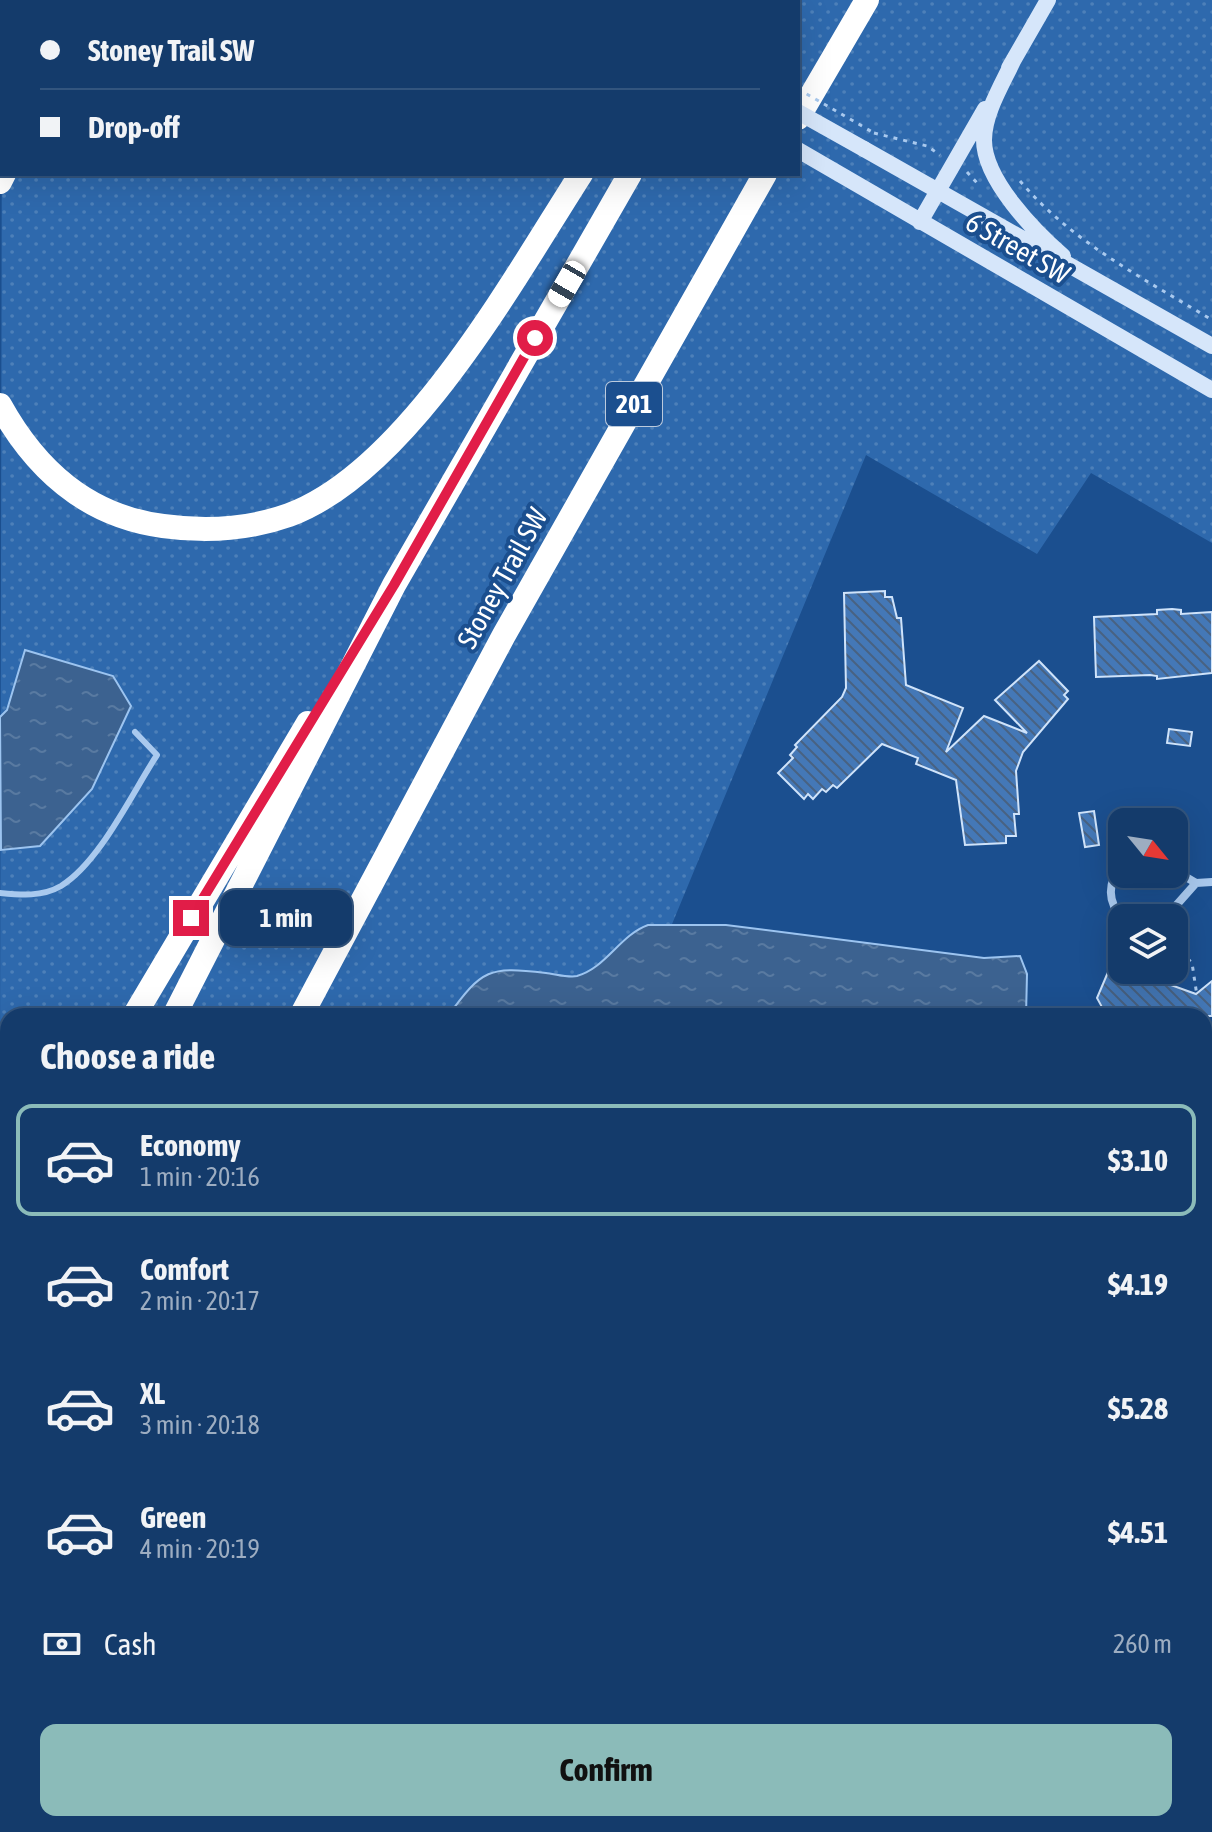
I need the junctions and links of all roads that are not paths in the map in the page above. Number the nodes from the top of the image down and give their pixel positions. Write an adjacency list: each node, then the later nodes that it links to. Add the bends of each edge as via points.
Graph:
1 (867, 0): 5 (highway)
2 (1048, 0): 3 (main road)
3 (1014, 59): 10 (main road); 12 (main road, via 986,127 988,160 1020,212)
4 (800, 113): 10 (main road, 6 Street SW, bridge)
5 (800, 115)
6 (800, 151): 11 (main road, 6 Street SW)
7 (580, 176): 15 (highway, via 426,406 333,492 290,515 242,528 196,531 110,514 54,479 18,437)
8 (629, 176): 16 (highway)
9 (764, 176): 25 (highway, Stoney Trail SW / 201, via 504,635)
10 (936, 193): 11 (main road); 12 (main road, 6 Street SW)
11 (920, 222): 14 (main road, 6 Street SW)
12 (1089, 278): 13 (main road, 6 Street SW)
13 (1212, 346)
14 (1212, 390)
15 (0, 405)
16 (394, 585): 23 (highway); 24 (highway)
17 (135, 732): 21 (lane, via 157,755 87,863 60,886 32,895)
18 (1188, 878): 20 (street)
19 (1212, 882): 20 (street)
20 (1196, 883): 22 (street)
21 (0, 893)
22 (1177, 904)
23 (139, 1008)
24 (178, 1008)
25 (305, 1008)

